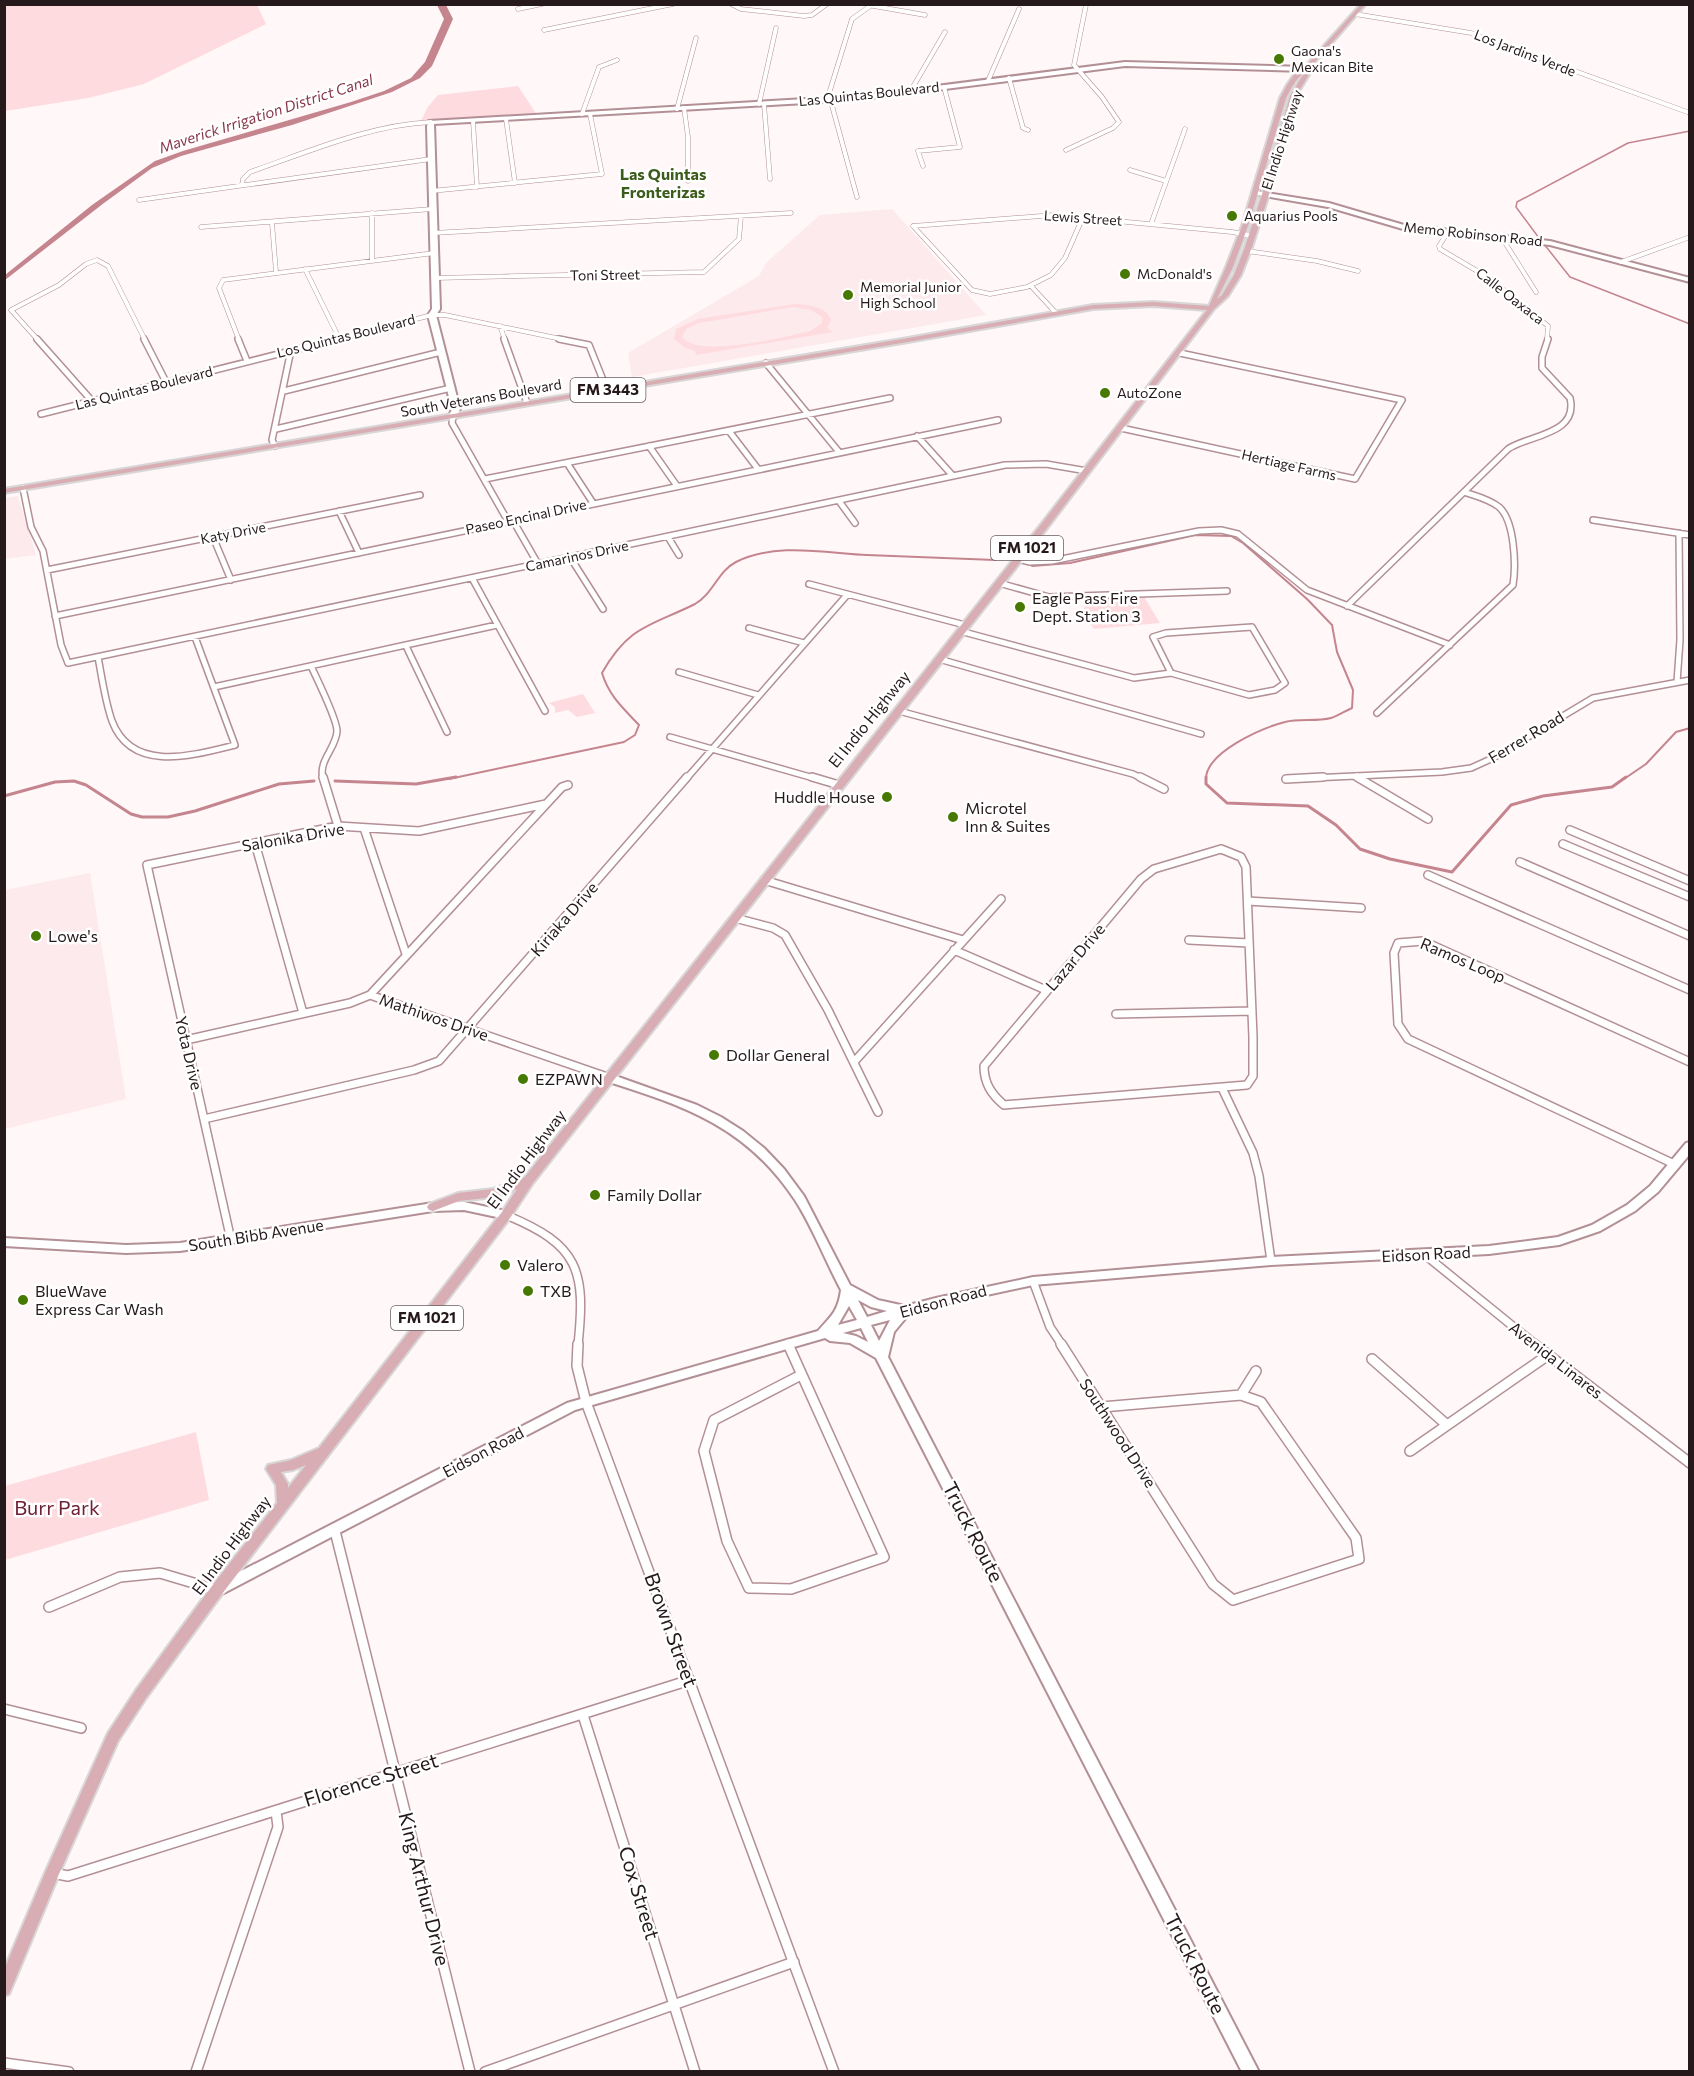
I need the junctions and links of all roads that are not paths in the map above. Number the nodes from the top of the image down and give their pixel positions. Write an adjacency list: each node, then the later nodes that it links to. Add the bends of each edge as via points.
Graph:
1 (542, 4): 10 (street)
2 (638, 4): 12 (street)
3 (673, 4): 12 (street)
4 (731, 4): 13 (street)
5 (753, 4): 13 (street)
6 (827, 4): 13 (street, via 807,16)
7 (1364, 4): 14 (main road, El Indio Highway / FM 1021)
8 (871, 5): 15 (street); 27 (street, via 852,19)
9 (1086, 5): 21 (street, via 1074,63)
10 (518, 9)
11 (1019, 9): 24 (street)
12 (645, 10): 17 (street)
13 (745, 10)
14 (1355, 14): 22 (main road, El Indio Highway / FM 1021); 30 (street, Los Jardins Verde, via 1471,33)
15 (925, 15)
16 (776, 28): 28 (street)
17 (544, 30)
18 (945, 32): 26 (street)
19 (696, 38): 29 (street)
20 (617, 60): 31 (street, via 599,67)
21 (1077, 69): 22 (street, Las Quintas Boulevard, via 1132,63); 23 (street, Las Quintas Boulevard); 37 (street, via 1119,122)
22 (1306, 69): 48 (main road, El Indio Highway / FM 1021, via 1299,71 1281,105); 49 (main road, El Indio Highway / FM 1021, via 1293,96)
23 (1009, 78): 24 (street, Las Quintas Boulevard); 36 (street, via 1023,128)
24 (988, 81): 25 (street, Las Quintas Boulevard)
25 (944, 87): 26 (street, Las Quintas Boulevard); 39 (street, via 960,147 918,151)
26 (910, 92): 27 (street, Las Quintas Boulevard)
27 (827, 100): 28 (street, Las Quintas Boulevard); 50 (street, via 831,102)
28 (762, 104): 29 (street, Las Quintas Boulevard); 41 (street)
29 (680, 109): 31 (street, Las Quintas Boulevard); 42 (street, via 688,137)
30 (1689, 113)
31 (586, 114): 32 (street, Las Quintas Boulevard); 44 (street, via 603,166 602,174)
32 (506, 119): 33 (street, Las Quintas Boulevard); 44 (street)
33 (473, 121): 34 (street, Las Quintas Boulevard); 46 (street)
34 (431, 122): 38 (street, Los Quintas Boulevard); 45 (street, via 335,141 250,172)
35 (1185, 129): 43 (street)
36 (1029, 130)
37 (1066, 150)
38 (431, 159): 45 (street); 47 (street, Los Quintas Boulevard)
39 (923, 166)
40 (1130, 170): 43 (street)
41 (770, 179)
42 (688, 181)
43 (1166, 182): 58 (street)
44 (515, 183): 46 (street)
45 (242, 185): 51 (street)
46 (477, 187): 47 (street)
47 (431, 191): 52 (street, Los Quintas Boulevard)
48 (1255, 193): 49 (street, Memo Robinson Road); 62 (main road, El Indio Highway / FM 1021)
49 (1264, 194): 60 (street, Memo Robinson Road, via 1329,205 1395,225); 63 (main road, El Indio Highway / FM 1021)
50 (857, 197)
51 (139, 200)
52 (432, 209): 53 (street); 61 (street, Los Quintas Boulevard)
53 (372, 213): 57 (street); 68 (street)
54 (791, 213): 55 (street)
55 (741, 216): 61 (street); 73 (street, Toni Street, via 739,239 704,272 696,274)
56 (1083, 217): 58 (street, Lewis Street); 75 (street, via 1055,273); 75 (street, Lewis Street, via 1036,215 913,226 972,290 994,293)
57 (272, 223): 59 (street); 72 (street)
58 (1151, 224): 62 (street, Lewis Street)
59 (201, 227)
60 (1448, 232): 65 (street, Memo Robinson Road); 115 (street, Calle Oaxaca, via 1440,249 1489,278 1548,326 1542,368 1563,387 1572,406 1568,417 1552,433 1515,443)
61 (432, 233): 67 (street, Los Quintas Boulevard)
62 (1242, 235): 63 (street, Lewis Street); 78 (main road, El Indio Highway / FM 1021, via 1224,282 1212,301)
63 (1252, 236): 66 (main road, El Indio Highway / FM 1021)
64 (1689, 237): 69 (street)
65 (1502, 238): 69 (street, Memo Robinson Road, via 1550,243); 76 (street)
66 (1247, 251): 71 (street); 78 (main road, El Indio Highway / FM 1021, via 1222,303)
67 (434, 253): 68 (street); 73 (street, Los Quintas Boulevard)
68 (372, 260): 70 (street)
69 (1621, 262): 74 (street, Memo Robinson Road)
70 (305, 269): 72 (street); 83 (street)
71 (1358, 271)
72 (276, 272): 87 (street, via 223,280 219,284)
73 (435, 278): 80 (street, Los Quintas Boulevard, via 436,309)
74 (1689, 280)
75 (1031, 286): 79 (street)
76 (1536, 292)
77 (1167, 304): 78 (main road, South Veterans Boulevard / FM 3443); 79 (main road, South Veterans Boulevard / FM 3443, via 1111,304); 81 (main road, via 1190,312)
78 (1212, 309): 81 (main road, El Indio Highway / FM 1021)
79 (1056, 314): 88 (main road, South Veterans Boulevard / FM 3443)
80 (432, 315): 82 (street); 83 (street, Los Quintas Boulevard); 85 (street)
81 (1202, 324): 86 (main road, El Indio Highway / FM 1021)
82 (500, 326): 91 (street, via 589,345); 95 (street)
83 (339, 338): 84 (street, Los Quintas Boulevard)
84 (291, 350): 87 (street, Los Quintas Boulevard); 92 (street)
85 (441, 352): 90 (street); 92 (street)
86 (1180, 353): 100 (main road, El Indio Highway / FM 1021); 100 (street, Hertiage Farms, via 1402,400 1355,479)
87 (247, 362): 89 (street, Las Quintas Boulevard)
88 (766, 363): 91 (main road, South Veterans Boulevard / FM 3443); 97 (street)
89 (166, 382): 94 (street, Las Quintas Boulevard); 94 (street, via 106,263 97,260 11,310)
90 (450, 388): 98 (street, via 456,409); 101 (street)
91 (607, 390): 95 (main road, South Veterans Boulevard / FM 3443)
92 (284, 391): 101 (street)
93 (890, 398): 97 (street)
94 (92, 401): 96 (street, Las Quintas Boulevard)
95 (527, 403): 98 (main road, South Veterans Boulevard / FM 3443)
96 (41, 414)
97 (808, 415): 102 (street); 106 (street)
98 (453, 416): 104 (main road, South Veterans Boulevard / FM 3443); 111 (street, via 452,423)
99 (998, 420): 103 (street, Paseo Encinal Drive)
100 (1121, 428): 109 (main road, El Indio Highway / FM 1021)
101 (276, 429): 104 (street, via 272,440)
102 (729, 431): 105 (street); 108 (street)
103 (916, 436): 106 (street, Paseo Encinal Drive); 110 (street)
104 (275, 446): 113 (main road, South Veterans Boulevard / FM 3443)
105 (649, 446): 107 (street); 112 (street)
106 (839, 452): 108 (street, Paseo Encinal Drive)
107 (567, 463): 111 (street); 118 (street)
108 (758, 469): 112 (street, Paseo Encinal Drive)
109 (1087, 471): 110 (street, Camarinos Drive, via 1027,462); 130 (main road, El Indio Highway / FM 1021)
110 (953, 476): 117 (street, Camarinos Drive)
111 (485, 479): 120 (street)
112 (677, 486): 118 (street, Paseo Encinal Drive)
113 (23, 488): 114 (main road, South Veterans Boulevard / FM 3443); 132 (street, via 31,527)
114 (4, 491)
115 (1464, 492): 139 (street, Calle Oaxaca); 147 (street, via 1493,503 1505,514 1515,579 1509,591)
116 (420, 495): 119 (street, Katy Drive)
117 (839, 501): 122 (street); 126 (street, Camarinos Drive)
118 (593, 503): 120 (street, Paseo Encinal Drive)
119 (339, 511): 125 (street, Katy Drive); 127 (street)
120 (511, 520): 127 (street, Paseo Encinal Drive); 131 (street)
121 (1593, 520): 123 (street)
122 (855, 523)
123 (1678, 533): 124 (street); 155 (street)
124 (1689, 535)
125 (213, 537): 132 (street, Katy Drive); 134 (street)
126 (668, 537): 128 (street); 129 (street, Camarinos Drive)
127 (359, 553): 134 (street, Paseo Encinal Drive)
128 (680, 555)
129 (570, 557): 131 (street, Camarinos Drive); 140 (street)
130 (1018, 559): 136 (main road, El Indio Highway / FM 1021); 139 (street, via 1052,561 1198,531 1221,530 1250,541 1297,584)
131 (538, 564): 133 (street, Camarinos Drive)
132 (47, 570): 141 (street)
133 (472, 578): 142 (street); 145 (street, Camarinos Drive)
134 (231, 580): 141 (street, Paseo Encinal Drive)
135 (809, 584): 138 (street)
136 (999, 584): 137 (street, via 1049,597); 144 (main road, El Indio Highway / FM 1021)
137 (1227, 591)
138 (847, 595): 144 (street); 146 (street, Kiriaka Drive)
139 (1347, 606): 147 (street)
140 (603, 609)
141 (56, 616): 149 (street, Camarinos Drive, via 68,663)
142 (497, 625): 148 (street); 158 (street)
143 (748, 627): 146 (street)
144 (962, 628): 150 (main road, El Indio Highway / FM 1021); 153 (street, via 1134,678)
145 (195, 637): 149 (street, Camarinos Drive); 156 (street)
146 (804, 643): 157 (street, Kiriaka Drive)
147 (1450, 645): 160 (street)
148 (405, 646): 151 (street); 161 (street)
149 (98, 657): 156 (street, via 116,729 129,744 153,756 175,758 235,745)
150 (939, 659): 159 (main road, El Indio Highway / FM 1021); 162 (street)
151 (311, 666): 156 (street); 172 (street, via 337,729 321,771)
152 (679, 672): 157 (street)
153 (1171, 673): 153 (street, via 1249,695 1275,690 1286,683 1251,627 1166,633 1153,638)
154 (1689, 680): 155 (street, Ferrer Road)
155 (1677, 682): 165 (street, Ferrer Road, via 1593,698 1471,768)
156 (214, 687)
157 (758, 695): 164 (street, Kiriaka Drive)
158 (544, 711)
159 (899, 711): 167 (main road, El Indio Highway / FM 1021); 169 (street, via 1133,774)
160 (1377, 713)
161 (447, 732)
162 (1201, 734)
163 (670, 737): 164 (street)
164 (712, 749): 167 (street); 199 (street, Kiriaka Drive)
165 (1356, 777): 166 (street, Ferrer Road); 171 (street)
166 (1286, 779)
167 (839, 785): 180 (main road, El Indio Highway / FM 1021)
168 (568, 786): 170 (street)
169 (1164, 789)
170 (546, 804): 173 (street, Salonika Drive, via 418,831); 192 (street)
171 (1428, 819)
172 (338, 826): 173 (street, Salonika Drive); 175 (street, Salonika Drive)
173 (364, 828): 192 (street)
174 (1570, 830): 181 (street)
175 (255, 843): 178 (street, Salonika Drive); 197 (street)
176 (1563, 844): 182 (street)
177 (1520, 862): 187 (street)
178 (147, 866): 200 (street, Yota Drive)
179 (1428, 875): 194 (street)
180 (764, 880): 186 (main road, El Indio Highway / FM 1021); 188 (street)
181 (1689, 880)
182 (1689, 897)
183 (1001, 899): 188 (street)
184 (1248, 901): 185 (street); 190 (street); 193 (street, Lazar Drive, via 1246,867 1241,857 1221,849 1154,869 1141,879)
185 (1361, 908)
186 (735, 918): 201 (street, via 785,935); 203 (main road, El Indio Highway / FM 1021)
187 (1689, 936)
188 (963, 940): 191 (street)
189 (1189, 940): 190 (street)
190 (1249, 943): 196 (street)
191 (954, 950): 193 (street); 201 (street)
192 (406, 954): 195 (street)
193 (1046, 990): 204 (street, Lazar Drive, via 984,1066 988,1088 1004,1105)
194 (1689, 990)
195 (370, 995): 197 (street, Mathiwos Drive); 199 (street, Mathiwos Drive)
196 (1252, 1011): 198 (street); 204 (street, via 1253,1076 1247,1085)
197 (303, 1013): 200 (street, Mathiwos Drive)
198 (1116, 1014)
199 (468, 1029): 203 (street, Mathiwos Drive); 206 (street, Kiriaka Drive, via 430,1066)
200 (186, 1040): 206 (street, Yota Drive)
201 (854, 1062): 205 (street)
202 (1689, 1062): 208 (street, Ramos Loop, via 1423,941 1404,940 1396,947 1398,1024 1408,1039)
203 (610, 1078): 209 (main road, El Indio Highway / FM 1021); 217 (street, Truck Route, via 688,1104 730,1126 755,1146 800,1199)
204 (1222, 1088): 215 (street, via 1253,1153)
205 (878, 1112)
206 (204, 1119): 212 (street, Yota Drive)
207 (1689, 1147): 208 (street, Eidson Road)
208 (1674, 1164): 214 (street, Eidson Road, via 1636,1204 1584,1233 1516,1248)
209 (529, 1180): 210 (main road, via 494,1193 458,1197); 211 (main road, El Indio Highway / FM 1021)
210 (433, 1207): 211 (street, South Bibb Avenue, via 464,1206); 212 (street, South Bibb Avenue)
211 (506, 1215): 228 (street, Brown Street, via 550,1236 572,1258 582,1301 577,1363); 231 (main road, El Indio Highway / FM 1021)
212 (231, 1240): 213 (street, South Bibb Avenue, via 155,1249)
213 (4, 1242)
214 (1424, 1254): 215 (street, Eidson Road); 222 (street, Avenida Linares)
215 (1271, 1262): 216 (street, Eidson Road)
216 (1033, 1281): 218 (street, Eidson Road); 229 (street, Southwood Drive, via 1050,1327)
217 (847, 1288): 218 (street, via 875,1304); 219 (street, Truck Route); 220 (street, via 841,1314)
218 (907, 1310): 219 (street, Eidson Road); 223 (street, via 887,1332)
219 (864, 1323): 220 (street, Eidson Road); 223 (street, Truck Route)
220 (818, 1336): 221 (street, Eidson Road); 223 (street, via 852,1339)
221 (788, 1344): 226 (street); 228 (street, Eidson Road)
222 (1548, 1355): 230 (street); 233 (street, Avenida Linares)
223 (882, 1356): 255 (street, Truck Route)
224 (1372, 1359): 230 (street)
225 (1256, 1371): 227 (street)
226 (801, 1375): 226 (street, via 714,1420 704,1450 727,1541 749,1588 791,1589 884,1557)
227 (1241, 1395): 229 (street); 229 (street, Southwood Drive, via 1261,1402 1356,1538 1359,1559 1233,1600 1211,1581)
228 (586, 1402): 235 (street, Eidson Road, via 571,1406); 238 (street, Brown Street)
229 (1102, 1407)
230 (1447, 1425): 232 (street)
231 (326, 1449): 234 (main road, El Indio Highway / FM 1021); 234 (main road, via 293,1465 272,1469 282,1484)
232 (1410, 1451)
233 (1689, 1463)
234 (284, 1506): 236 (main road, El Indio Highway / FM 1021)
235 (335, 1531): 236 (street, Eidson Road); 242 (street, King Arthur Drive)
236 (217, 1590): 237 (street, via 160,1573 120,1577); 244 (main road, El Indio Highway / FM 1021, via 113,1737)
237 (50, 1607)
238 (690, 1680): 240 (street, Florence Street); 245 (street, Brown Street)
239 (4, 1709): 241 (street)
240 (583, 1715): 242 (street, Florence Street); 247 (street, Cox Street)
241 (81, 1728)
242 (394, 1773): 243 (street, Florence Street); 251 (street, King Arthur Drive)
243 (276, 1811): 244 (street, Florence Street, via 68,1876); 250 (street, via 278,1827)
244 (52, 1873): 246 (main road, El Indio Highway / FM 1021)
245 (794, 1962): 247 (street); 254 (street, Brown Street)
246 (4, 1989)
247 (674, 2005): 252 (street); 253 (street, Cox Street)
248 (4, 2063): 249 (street)
249 (69, 2072)
250 (196, 2072)
251 (470, 2072)
252 (485, 2072)
253 (695, 2072)
254 (834, 2072)
255 (1251, 2072)

